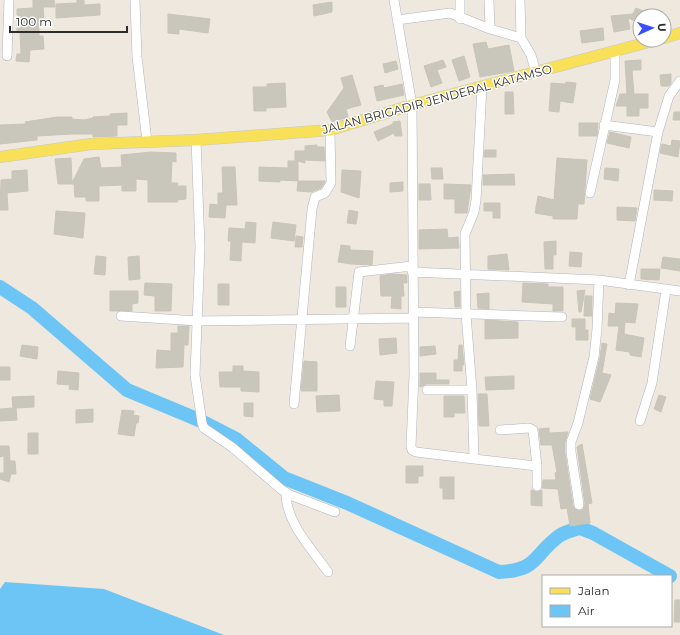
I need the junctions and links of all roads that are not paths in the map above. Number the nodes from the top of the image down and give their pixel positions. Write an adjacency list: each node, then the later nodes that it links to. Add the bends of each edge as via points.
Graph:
1 (9, 0): 13 (street)
2 (134, 0): 22 (street, via 137,57)
3 (394, 0): 8 (street)
4 (460, 0): 7 (street)
5 (489, 0): 9 (street)
6 (520, 0): 10 (street)
7 (460, 19): 8 (street, via 450,13); 9 (street)
8 (397, 20): 17 (street)
9 (490, 29): 10 (street)
10 (522, 38): 14 (street)
11 (632, 47): 12 (main road, JALAN BRIGADIR JENDERAL KATAMSO)
12 (615, 52): 14 (main road, JALAN BRIGADIR JENDERAL KATAMSO); 18 (street, via 615,80)
13 (7, 56)
14 (536, 72): 16 (main road, JALAN BRIGADIR JENDERAL KATAMSO)
15 (680, 81): 20 (street, via 669,96)
16 (482, 87): 17 (main road, JALAN BRIGADIR JENDERAL KATAMSO); 26 (street, via 476,200 465,234)
17 (412, 105): 19 (main road, JALAN BRIGADIR JENDERAL KATAMSO); 25 (street)
18 (604, 125): 20 (street); 24 (street)
19 (330, 130): 21 (main road, JALAN BRIGADIR JENDERAL KATAMSO); 36 (street, via 331,183 325,193 314,197)
20 (658, 132): 28 (street)
21 (196, 140): 22 (main road, JALAN BRIGADIR JENDERAL KATAMSO); 37 (street, via 200,247)
22 (147, 141): 23 (main road, JALAN BRIGADIR JENDERAL KATAMSO, via 90,144)
23 (0, 157)
24 (590, 193)
25 (412, 269): 26 (street); 32 (street); 35 (street, via 359,272)
26 (466, 274): 27 (street); 31 (street)
27 (599, 280): 28 (street); 48 (street, via 594,357 570,452)
28 (629, 285): 29 (street)
29 (666, 290): 30 (street); 42 (street, via 652,383)
30 (680, 291)
31 (466, 314): 32 (street); 34 (street); 40 (street)
32 (413, 315): 35 (street); 44 (street, via 412,450)
33 (121, 316): 37 (street)
34 (562, 317)
35 (353, 318): 36 (street); 38 (street)
36 (303, 319): 37 (street); 41 (street)
37 (197, 320): 47 (street, via 195,375 199,412 204,428 232,447)
38 (350, 346)
39 (427, 390): 40 (street)
40 (472, 390): 44 (street)
41 (294, 404)
42 (640, 421)
43 (500, 430): 45 (street, via 533,430)
44 (474, 459): 45 (street)
45 (537, 466): 46 (street)
46 (537, 486)
47 (286, 492): 49 (street); 50 (street, via 286,507 291,517)
48 (579, 505)
49 (335, 512)
50 (328, 572)

